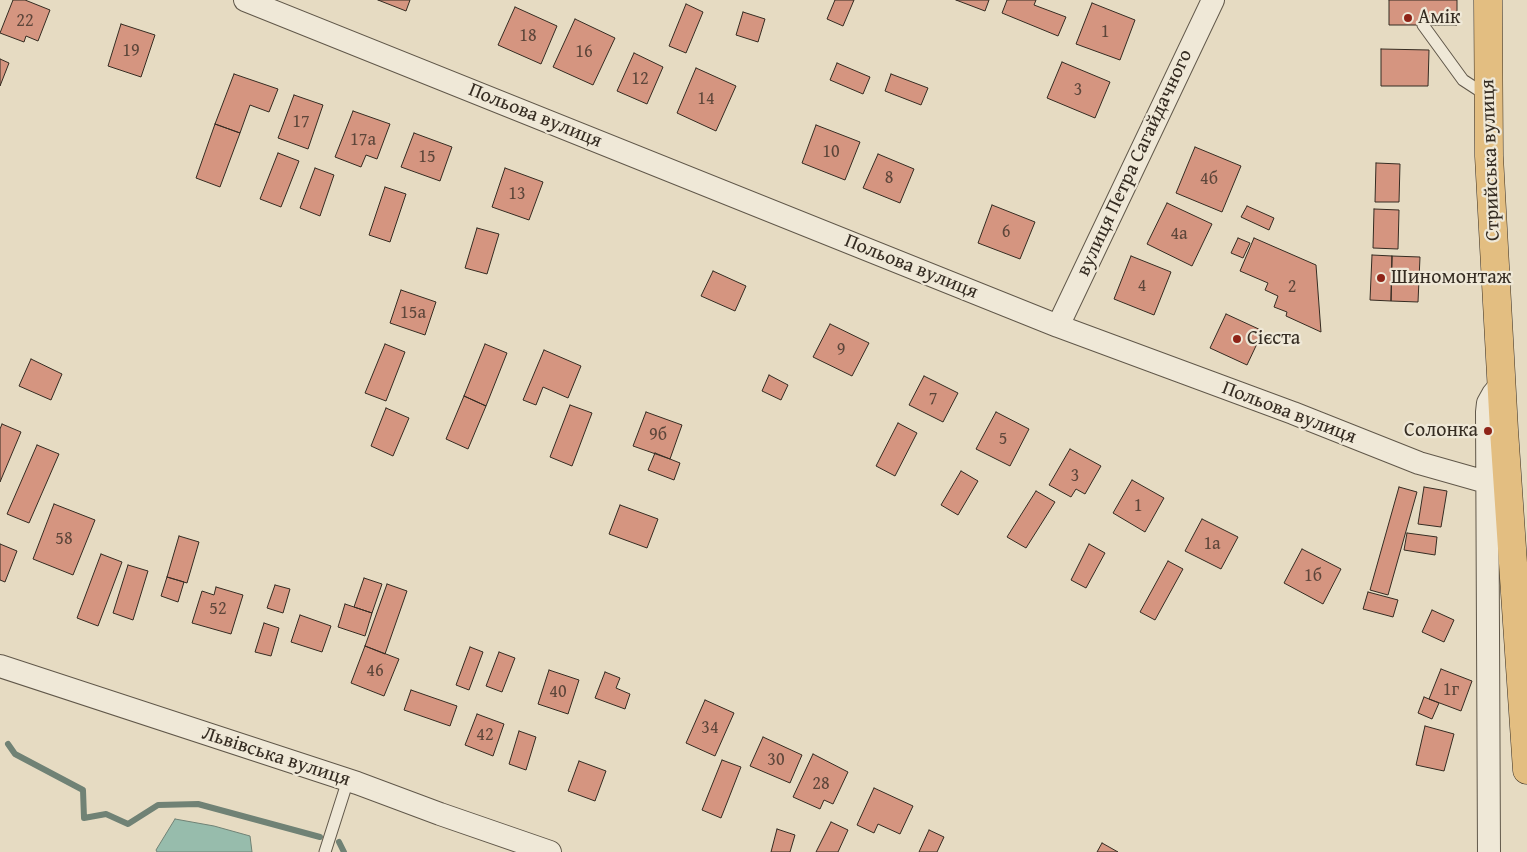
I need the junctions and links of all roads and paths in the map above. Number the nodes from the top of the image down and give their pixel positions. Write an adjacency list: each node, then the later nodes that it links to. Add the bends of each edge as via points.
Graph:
1 (246, 0): 6 (street, Польова вулиця)
2 (1488, 0): 5 (highway, Стрийська вулиця)
3 (1207, 2): 6 (street, вулиця Петра Сагайдачного)
4 (1423, 25): 5 (lane, via 1463,80)
5 (1488, 96): 7 (highway, Стрийська вулиця)
6 (1058, 326): 8 (street, Польова вулиця, via 1419,463)
7 (1502, 383): 8 (street, via 1492,394 1486,412); 10 (highway, Стрийська вулиця)
8 (1486, 482): 14 (street)
9 (0, 666): 11 (street, Львівська вулиця)
10 (1527, 770)
11 (348, 780): 12 (lane); 13 (street, Львівська вулиця)
12 (325, 852)
13 (550, 852)
14 (1489, 852)

